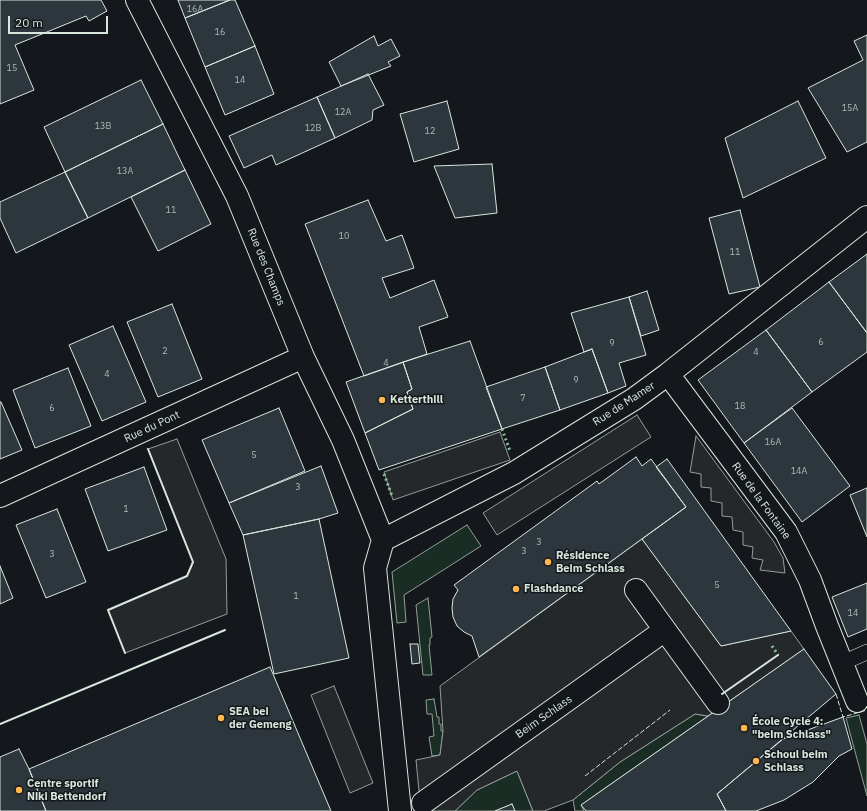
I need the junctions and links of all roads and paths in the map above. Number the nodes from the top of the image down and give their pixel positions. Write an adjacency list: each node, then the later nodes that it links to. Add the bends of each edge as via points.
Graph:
1 (137, 0): 3 (street, Rue des Champs, via 237,196)
2 (867, 217): 4 (street, Rue de Mamer)
3 (303, 357): 5 (street, Rue du Pont); 6 (street, Rue des Champs, via 343,440)
4 (668, 374): 6 (street, Rue de Mamer, via 634,400 514,473); 10 (street, Rue de la Fontaine, via 786,532 810,580)
5 (0, 496)
6 (383, 540): 14 (street, via 375,568)
7 (636, 590): 8 (street)
8 (665, 630): 12 (street); 13 (street, Beim Schlass)
9 (867, 652): 10 (lane)
10 (842, 664): 11 (street, Rue de la Fontaine)
11 (857, 701)
12 (718, 703)
13 (423, 803)
14 (400, 811)

